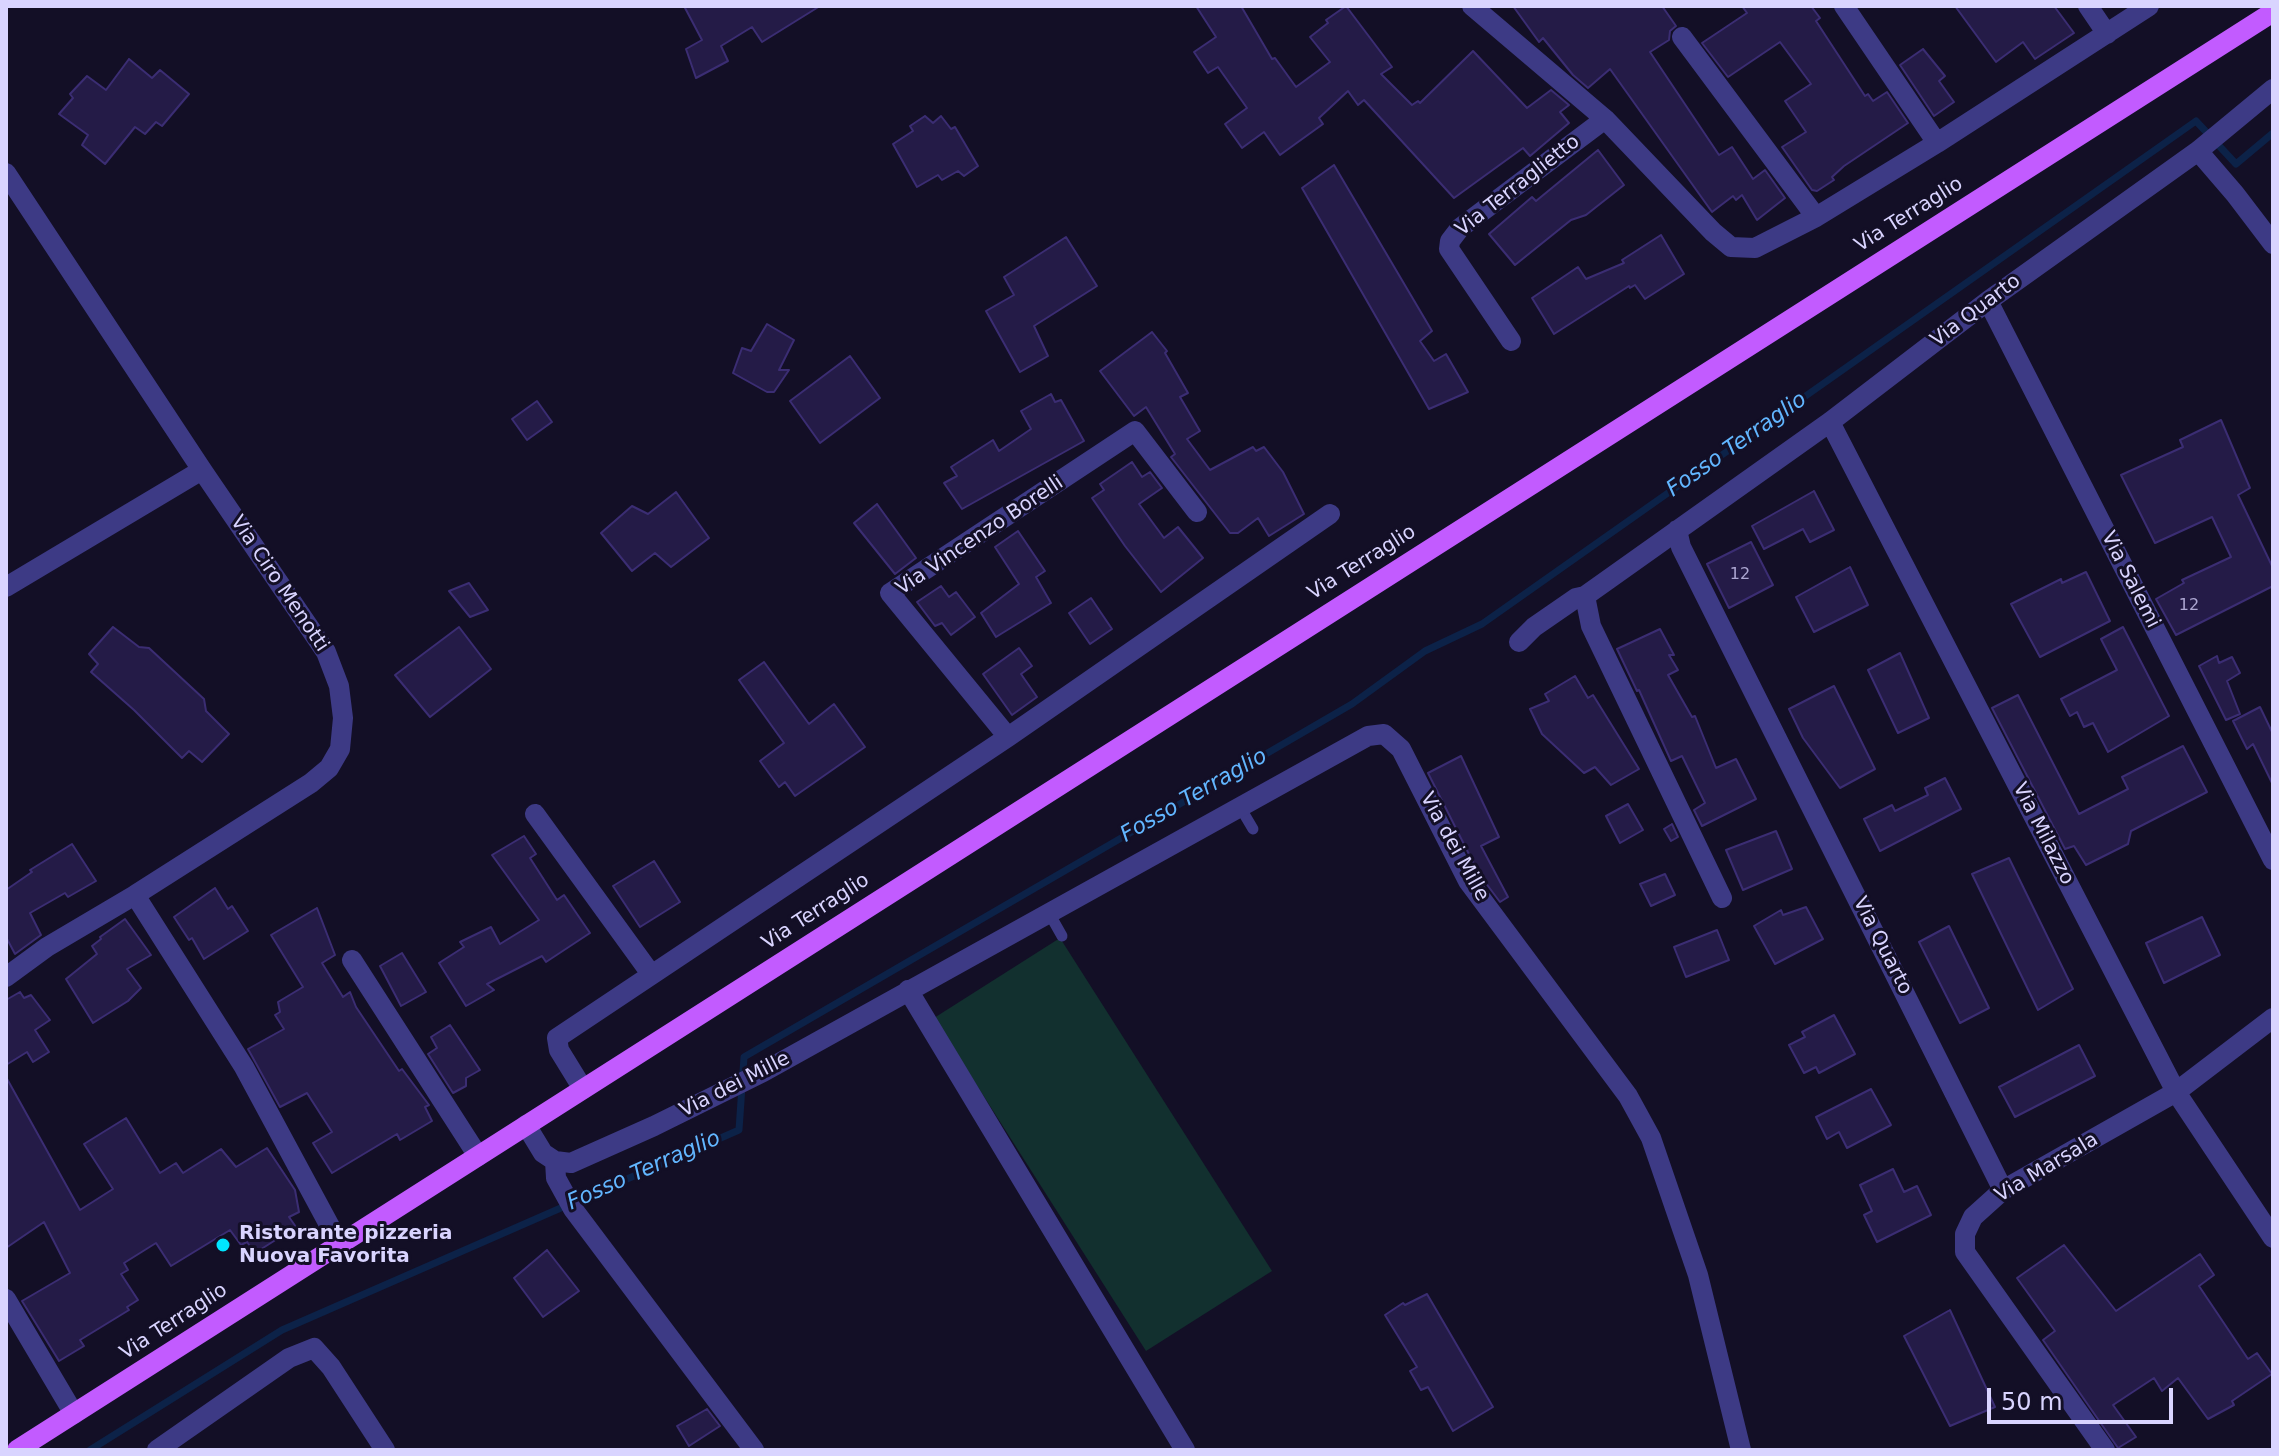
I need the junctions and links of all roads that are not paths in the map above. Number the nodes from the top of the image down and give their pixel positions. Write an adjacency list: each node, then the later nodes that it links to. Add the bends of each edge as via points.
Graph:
1 (1472, 6): 9 (street)
2 (1844, 6): 10 (street)
3 (2088, 6): 6 (street)
4 (2149, 6): 6 (street)
5 (2273, 12): 39 (main road, Via Terraglio)
6 (2107, 34): 10 (street)
7 (1682, 37): 13 (street)
8 (2273, 89): 11 (street, Via Quarto)
9 (1605, 119): 13 (street, via 1731,247 1755,248); 16 (street, Via Terraglietto, via 1460,228 1450,241 1449,249)
10 (1937, 143): 13 (street)
11 (2203, 152): 14 (street); 15 (street, Via Quarto)
12 (6, 173): 18 (street, Via Ciro Menotti)
13 (1816, 217)
14 (2273, 244)
15 (1988, 301): 17 (street, Via Quarto); 29 (street, Via Salemi)
16 (1511, 341)
17 (1830, 422): 21 (street, Via Quarto); 40 (street, Via Milazzo)
18 (202, 470): 22 (street); 30 (street, Via Ciro Menotti, via 326,652 339,686 340,749 311,783)
19 (1197, 512): 25 (street, Via Vincenzo Borelli, via 1135,431 890,593)
20 (1330, 514): 25 (street)
21 (1677, 530): 23 (street, Via Quarto); 44 (street, Via Quarto)
22 (6, 587)
23 (1585, 596): 24 (street, Via Quarto); 31 (street, via 1591,626)
24 (1519, 642)
25 (1008, 737): 35 (street)
26 (1240, 807): 28 (lane); 32 (street, Via dei Mille); 54 (street, Via dei Mille, via 1368,736 1384,734 1401,749 1468,881 1628,1096 1651,1138 1698,1275)
27 (535, 814): 35 (street)
28 (1253, 829)
29 (2273, 860)
30 (135, 895): 36 (street, Via Ciro Menotti); 46 (street, via 244,1067)
31 (1722, 898)
32 (1049, 913): 33 (lane); 37 (street, Via dei Mille)
33 (1062, 936)
34 (352, 960): 42 (street)
35 (651, 974): 39 (street, via 557,1038)
36 (6, 977)
37 (908, 990): 43 (street, Via dei Mille, via 725,1092 571,1163); 53 (street)
38 (2273, 1018): 40 (street, Via Marsala)
39 (583, 1089): 41 (main road, Via Terraglio)
40 (2176, 1092): 44 (street, Via Marsala); 45 (street, Via Milazzo)
41 (526, 1125): 42 (main road, Via Terraglio); 43 (street, via 543,1153)
42 (478, 1156): 46 (main road, Via Terraglio)
43 (555, 1161): 52 (street, via 556,1178 573,1209)
44 (2003, 1190): 55 (street, Via Marsala, via 1973,1217 1965,1234 1965,1252)
45 (2273, 1238)
46 (340, 1245): 48 (main road, Via Terraglio)
47 (6, 1299): 48 (street)
48 (74, 1414): 49 (main road, Via Terraglio)
49 (17, 1450)
50 (157, 1450): 51 (street, via 289,1358 314,1348)
51 (385, 1450)
52 (754, 1450)
53 (1185, 1450)
54 (1741, 1450)
55 (2105, 1450)

